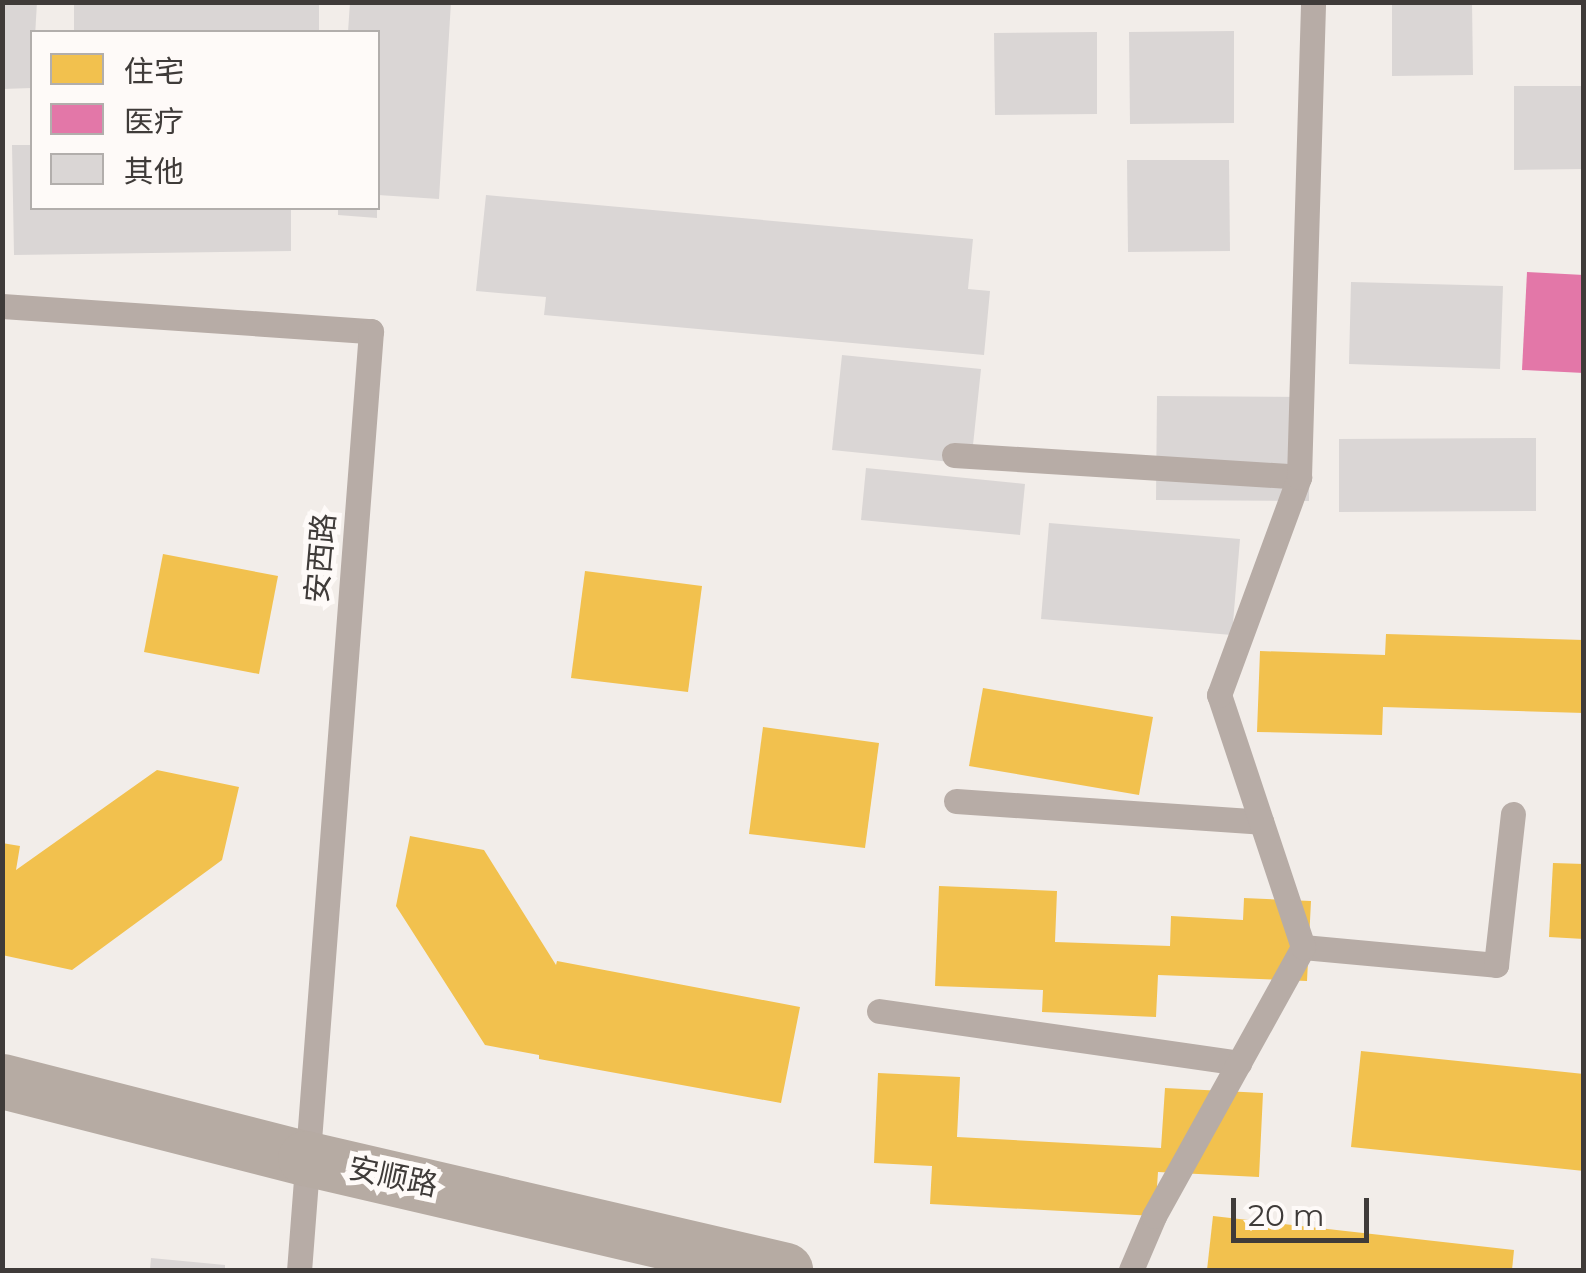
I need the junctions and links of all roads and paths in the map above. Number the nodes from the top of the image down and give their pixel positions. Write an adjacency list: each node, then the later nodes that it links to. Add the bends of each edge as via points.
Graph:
1 (1312, 2): 4 (lane)
2 (2, 306): 12 (lane, 安西路, via 372,331)
3 (954, 455): 4 (lane)
4 (1299, 477): 7 (lane, via 1219,694)
5 (956, 801): 7 (lane)
6 (1514, 814): 8 (lane, via 1496,965)
7 (1262, 822): 8 (lane)
8 (1303, 947): 10 (lane)
9 (879, 1011): 10 (lane)
10 (1239, 1063): 15 (lane, via 1154,1216)
11 (2, 1081): 12 (street, 安顺路)
12 (305, 1158): 13 (lane); 14 (street, 安顺路)
13 (299, 1270)
14 (785, 1270)
15 (1132, 1270)

